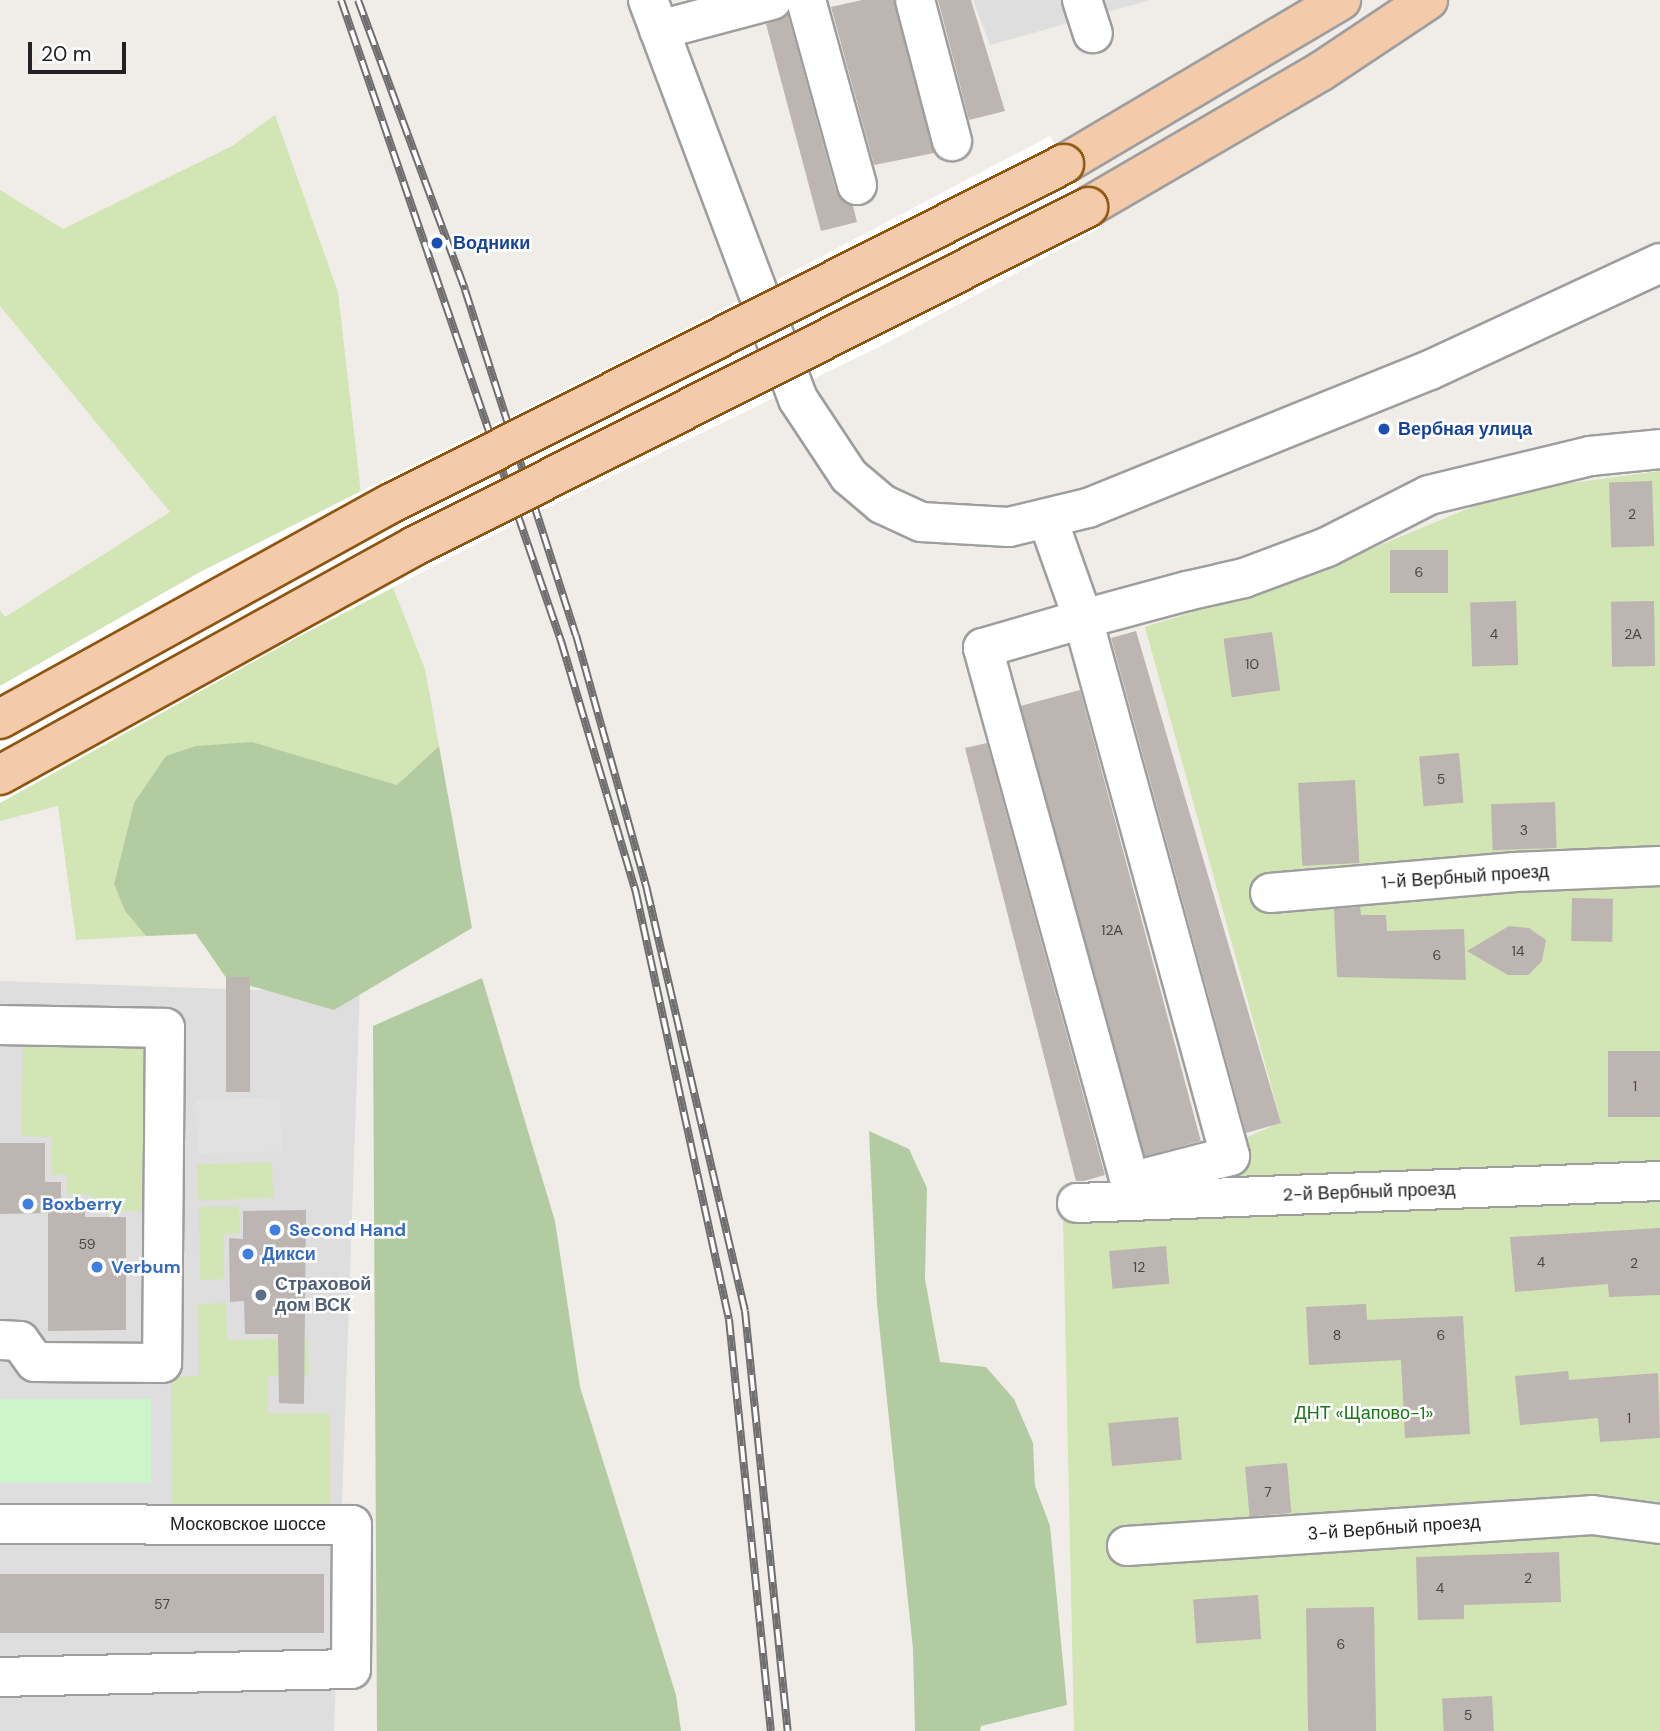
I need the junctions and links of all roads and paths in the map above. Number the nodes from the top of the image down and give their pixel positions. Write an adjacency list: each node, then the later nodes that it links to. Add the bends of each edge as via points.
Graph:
1 (772, 0): 6 (street)
2 (806, 0): 8 (street)
3 (915, 0): 7 (street)
4 (1341, 0): 13 (main road, bridge, via 1064,164 390,503)
5 (1428, 1): 14 (main road, bridge, via 1320,72 1088,207 413,547)
6 (653, 15): 11 (street, via 798,399 849,476 882,504 921,522 967,528)
7 (952, 141)
8 (858, 185)
9 (1660, 263): 11 (street, via 1359,400)
10 (1660, 449): 12 (street, via 1590,456 1429,495 1327,547 1244,578)
11 (1048, 520): 12 (street)
12 (1083, 619): 12 (street, via 1230,1156 1129,1182 984,648)
13 (0, 719)
14 (0, 775)
15 (1660, 866): 16 (street, 1-й Вербный проезд, via 1516,872)
16 (1270, 893)
17 (0, 1025): 20 (street, via 165,1028 162,1363 35,1362 20,1341)
18 (1660, 1181): 19 (street, 2-й Вербный проезд)
19 (1077, 1203)
20 (0, 1340)
21 (0, 1524): 24 (street, Московское шоссе, via 352,1525 351,1669)
22 (1660, 1524): 23 (street, 3-й Вербный проезд, via 1592,1515)
23 (1127, 1546)
24 (0, 1677)

